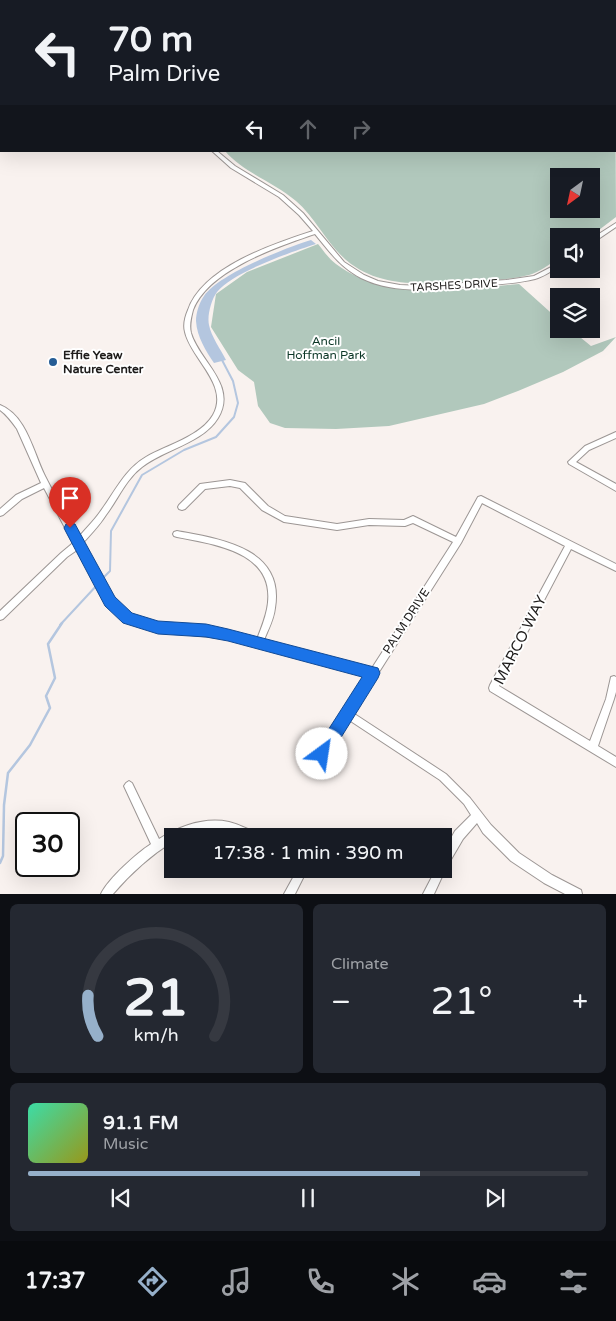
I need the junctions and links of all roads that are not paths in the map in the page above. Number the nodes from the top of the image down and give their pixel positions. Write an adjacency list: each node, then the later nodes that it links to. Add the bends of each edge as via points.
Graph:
1 (215, 152): 3 (street, TARSHES DRIVE, via 233,167 281,196)
2 (616, 225): 4 (street)
3 (315, 232): 5 (street, TARSHES DRIVE, via 352,271 376,282 400,287 514,282); 14 (street, via 224,272 202,289 191,304 188,335 219,389 220,408 203,430 137,467)
4 (600, 236)
5 (550, 270)
6 (0, 407): 8 (street, via 10,414 24,436)
7 (616, 435): 9 (street, via 587,448 571,462)
8 (46, 484): 11 (street, via 19,497); 14 (street)
9 (616, 488)
10 (182, 507): 13 (street, via 203,486 236,483 248,489 265,508 284,519 337,528 369,522 405,523 413,519)
11 (0, 513)
12 (177, 534): 18 (street, via 240,549 264,568 272,602)
13 (458, 541): 15 (street, PALM DRIVE, via 481,499); 19 (street, PALM DRIVE)
14 (78, 543): 17 (street); 18 (street, via 116,610 136,622 158,628 206,631)
15 (569, 545): 16 (street, PALM DRIVE); 22 (street, MARCO WAY, via 493,688)
16 (616, 568)
17 (0, 616)
18 (259, 643): 19 (street)
19 (372, 673): 21 (street, PALM DRIVE)
20 (614, 680): 22 (street)
21 (346, 714): 23 (street, PALM DRIVE); 26 (street, via 443,777 456,788)
22 (592, 748): 24 (street, MARCO WAY)
23 (322, 754)
24 (616, 762)
25 (129, 786): 30 (street)
26 (477, 816): 31 (street); 37 (street, via 515,857)
27 (200, 828): 28 (street)
28 (226, 828)
29 (164, 842): 30 (street)
30 (157, 845): 34 (street, via 132,865)
31 (452, 848)
32 (298, 878): 35 (street)
33 (436, 878): 36 (street)
34 (106, 894)
35 (289, 894)
36 (428, 894)
37 (578, 894)

